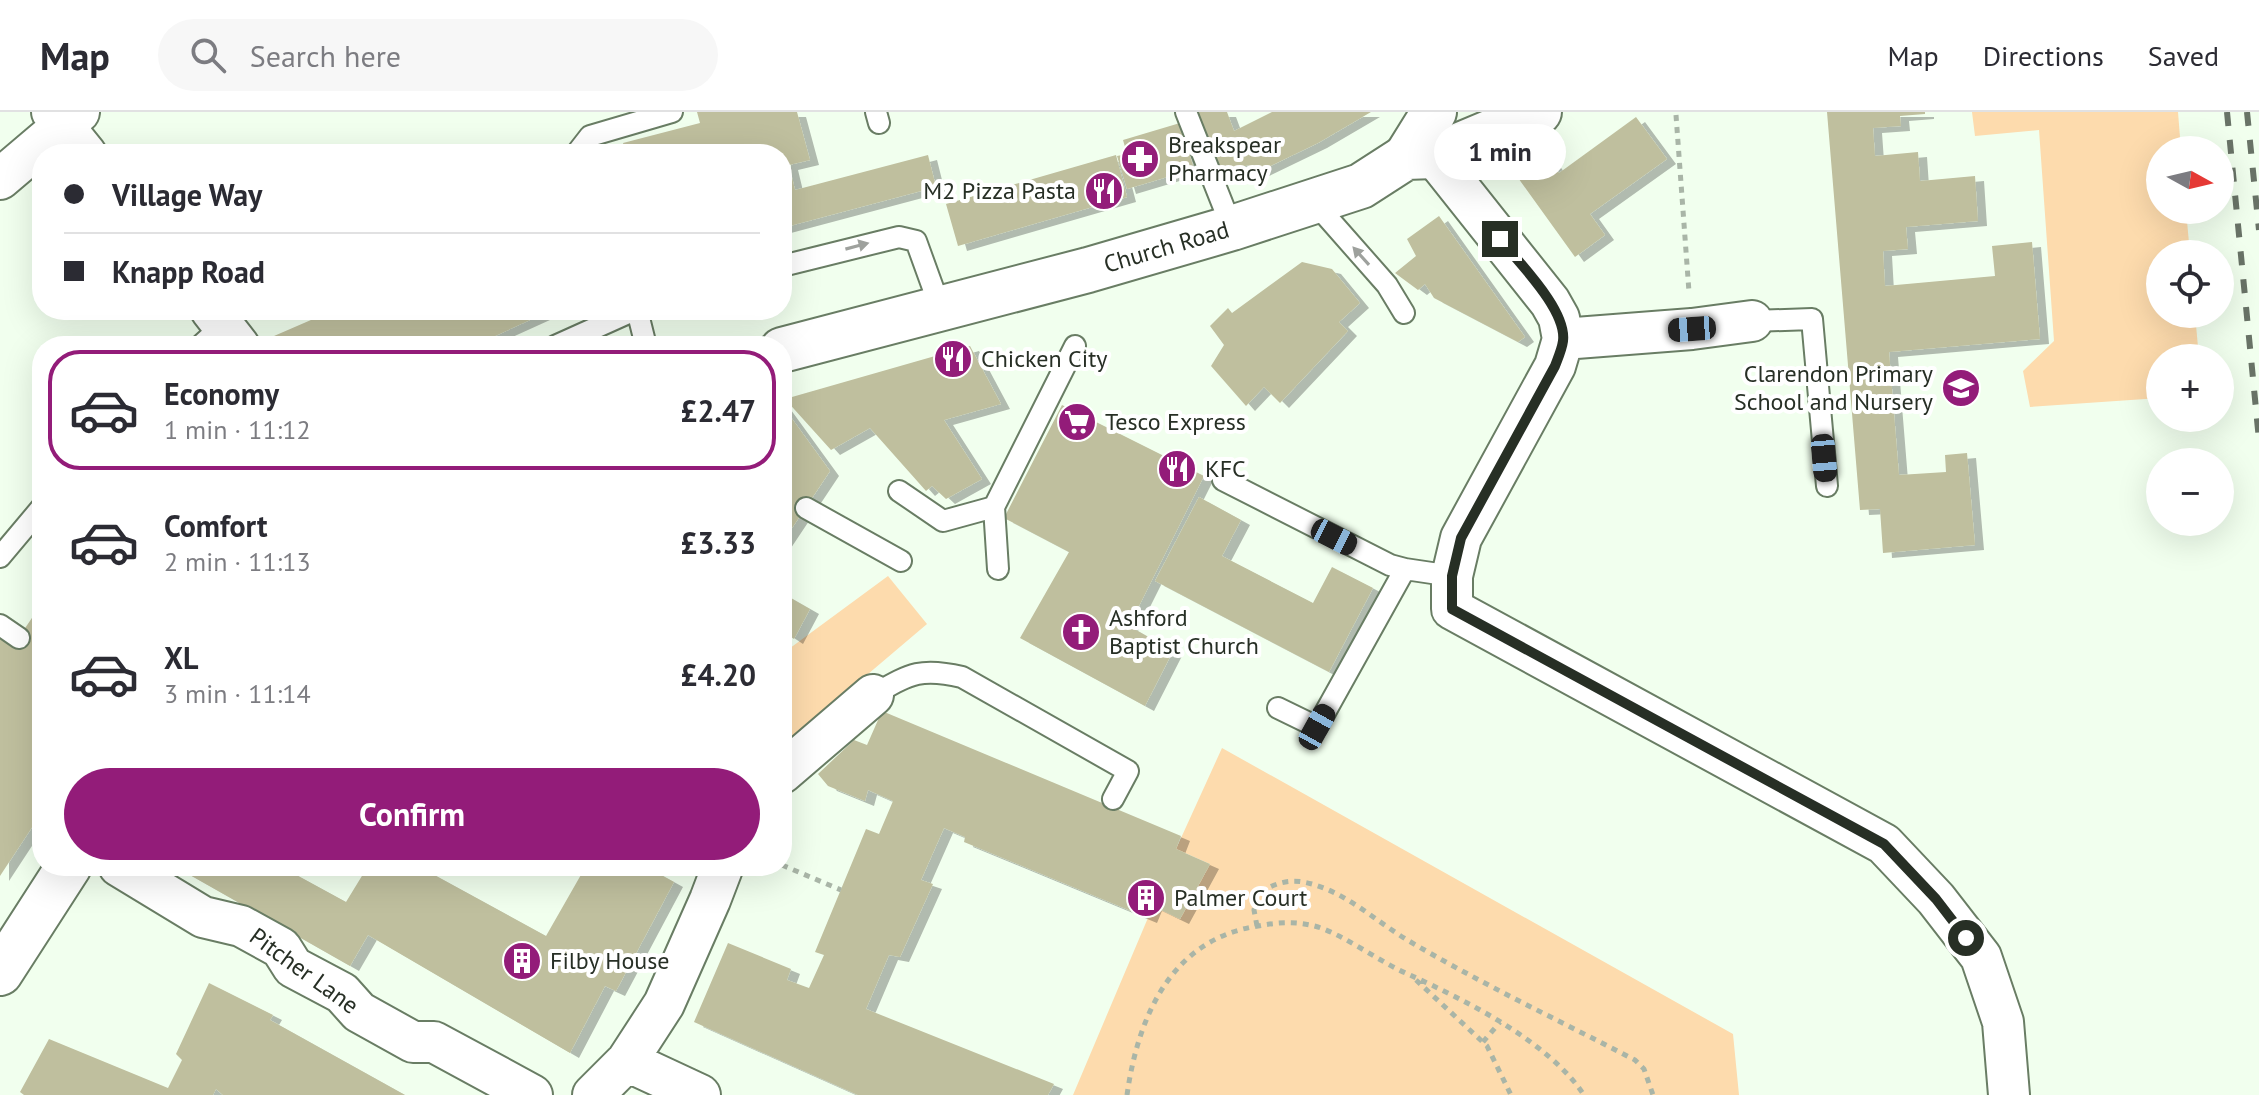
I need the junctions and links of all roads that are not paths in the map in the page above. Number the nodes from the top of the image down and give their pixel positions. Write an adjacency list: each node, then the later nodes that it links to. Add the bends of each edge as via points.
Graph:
1 (672, 112): 7 (lane, via 590,136)
2 (1186, 112): 12 (lane)
3 (1434, 112): 9 (main road)
4 (1539, 112): 9 (main road, Church Road)
5 (70, 126): 6 (street)
6 (46, 144)
7 (584, 144)
8 (32, 155): 10 (street)
9 (1420, 157): 11 (main road, Church Road, via 1361,186); 19 (street, via 1550,302)
10 (0, 179)
11 (1313, 201): 12 (main road, Church Road); 15 (lane, one-way to 11, via 1387,285)
12 (1232, 228): 14 (main road, Church Road)
13 (792, 264): 14 (lane, one-way to 14, via 899,237 916,241)
14 (941, 310): 21 (main road, Church Road)
15 (1404, 313)
16 (614, 320): 18 (lane)
17 (1752, 321): 19 (street); 23 (lane, via 1812,319)
18 (578, 336)
19 (1563, 339): 32 (street, via 1555,366 1461,538)
20 (1075, 346): 25 (lane)
21 (792, 347)
22 (1223, 480): 31 (lane)
23 (1827, 486)
24 (899, 491): 25 (lane, via 943,521)
25 (994, 507): 30 (lane)
26 (806, 508): 29 (lane)
27 (32, 519): 28 (lane)
28 (0, 557)
29 (901, 561)
30 (998, 569)
31 (1405, 569): 32 (lane); 36 (lane, via 1317,727)
32 (1452, 576): 47 (street, via 1452,609 1884,844 1981,957 2003,1022)
33 (0, 625): 34 (lane)
34 (19, 638)
35 (873, 695): 37 (street); 38 (lane, via 904,677 932,670 962,677 1128,771)
36 (1278, 708)
37 (792, 764)
38 (1113, 799)
39 (63, 876): 42 (main road)
40 (135, 876): 44 (street, Pitcher Lane, via 203,917 241,926 281,948 293,967 413,1042 434,1042)
41 (714, 876): 43 (street, via 710,900 664,1004)
42 (0, 973)
43 (627, 1061): 45 (street); 46 (street)
44 (532, 1095)
45 (593, 1095)
46 (700, 1095)
47 (2009, 1095)

